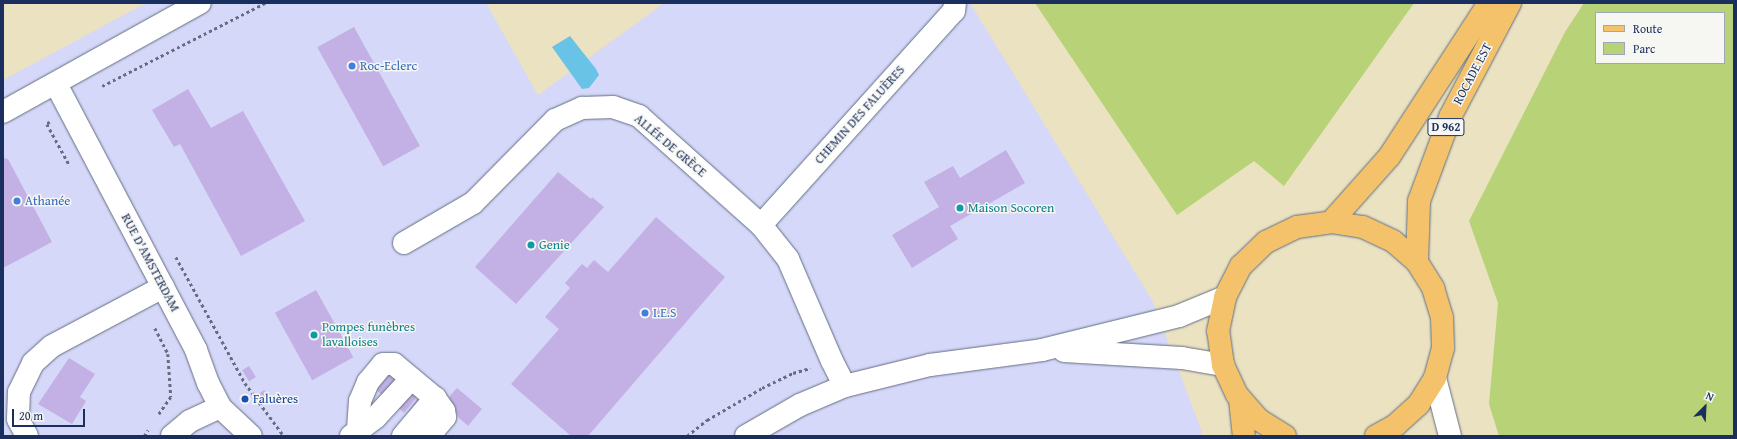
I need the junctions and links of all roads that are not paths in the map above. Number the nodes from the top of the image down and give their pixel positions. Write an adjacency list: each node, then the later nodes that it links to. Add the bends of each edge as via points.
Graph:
1 (200, 3): 5 (street)
2 (955, 3): 8 (street, CHEMIN DES FALUÈRES, via 954,11)
3 (1489, 3): 7 (main road, ROCADE EST / D 962, via 1389,157)
4 (1510, 3): 10 (main road, ROCADE EST / D 962, via 1450,117 1419,201)
5 (56, 84): 6 (street); 11 (street, RUE D'AMSTERDAM)
6 (3, 112)
7 (1331, 222): 10 (main road, via 1363,227 1393,240); 12 (main road, via 1297,227 1266,242 1241,266)
8 (761, 225): 9 (street, ALLÉE DE GRÈCE, via 639,116 613,107 582,108 555,120 473,203); 17 (street, ALLÉE DE GRÈCE, via 788,259 832,361)
9 (404, 243)
10 (1417, 262): 15 (main road, via 1433,288 1442,318 1442,348)
11 (163, 287): 20 (street, RUE D'AMSTERDAM, via 196,350); 22 (street, via 52,346 33,363 19,392 18,419)
12 (1225, 297): 13 (street, via 1179,316); 14 (main road, via 1218,331)
13 (1042, 350): 14 (street, via 1182,358); 17 (street, via 930,365)
14 (1223, 365): 19 (main road)
15 (1435, 378): 30 (main road, via 1419,404 1396,426); 31 (street)
16 (412, 379): 18 (street); 21 (street); 21 (street, via 394,364 383,364 368,382 360,400)
17 (846, 386): 27 (street, via 800,405)
18 (435, 398): 25 (street); 26 (street, via 445,417)
19 (1240, 399): 28 (main road); 29 (main road, via 1259,420)
20 (220, 407): 23 (street, via 190,420); 24 (street, RUE D'AMSTERDAM)
21 (361, 434)
22 (27, 436)
23 (172, 436)
24 (251, 436)
25 (403, 436)
26 (429, 436)
27 (746, 436)
28 (1244, 436)
29 (1285, 436)
30 (1376, 436)
31 (1450, 436)

